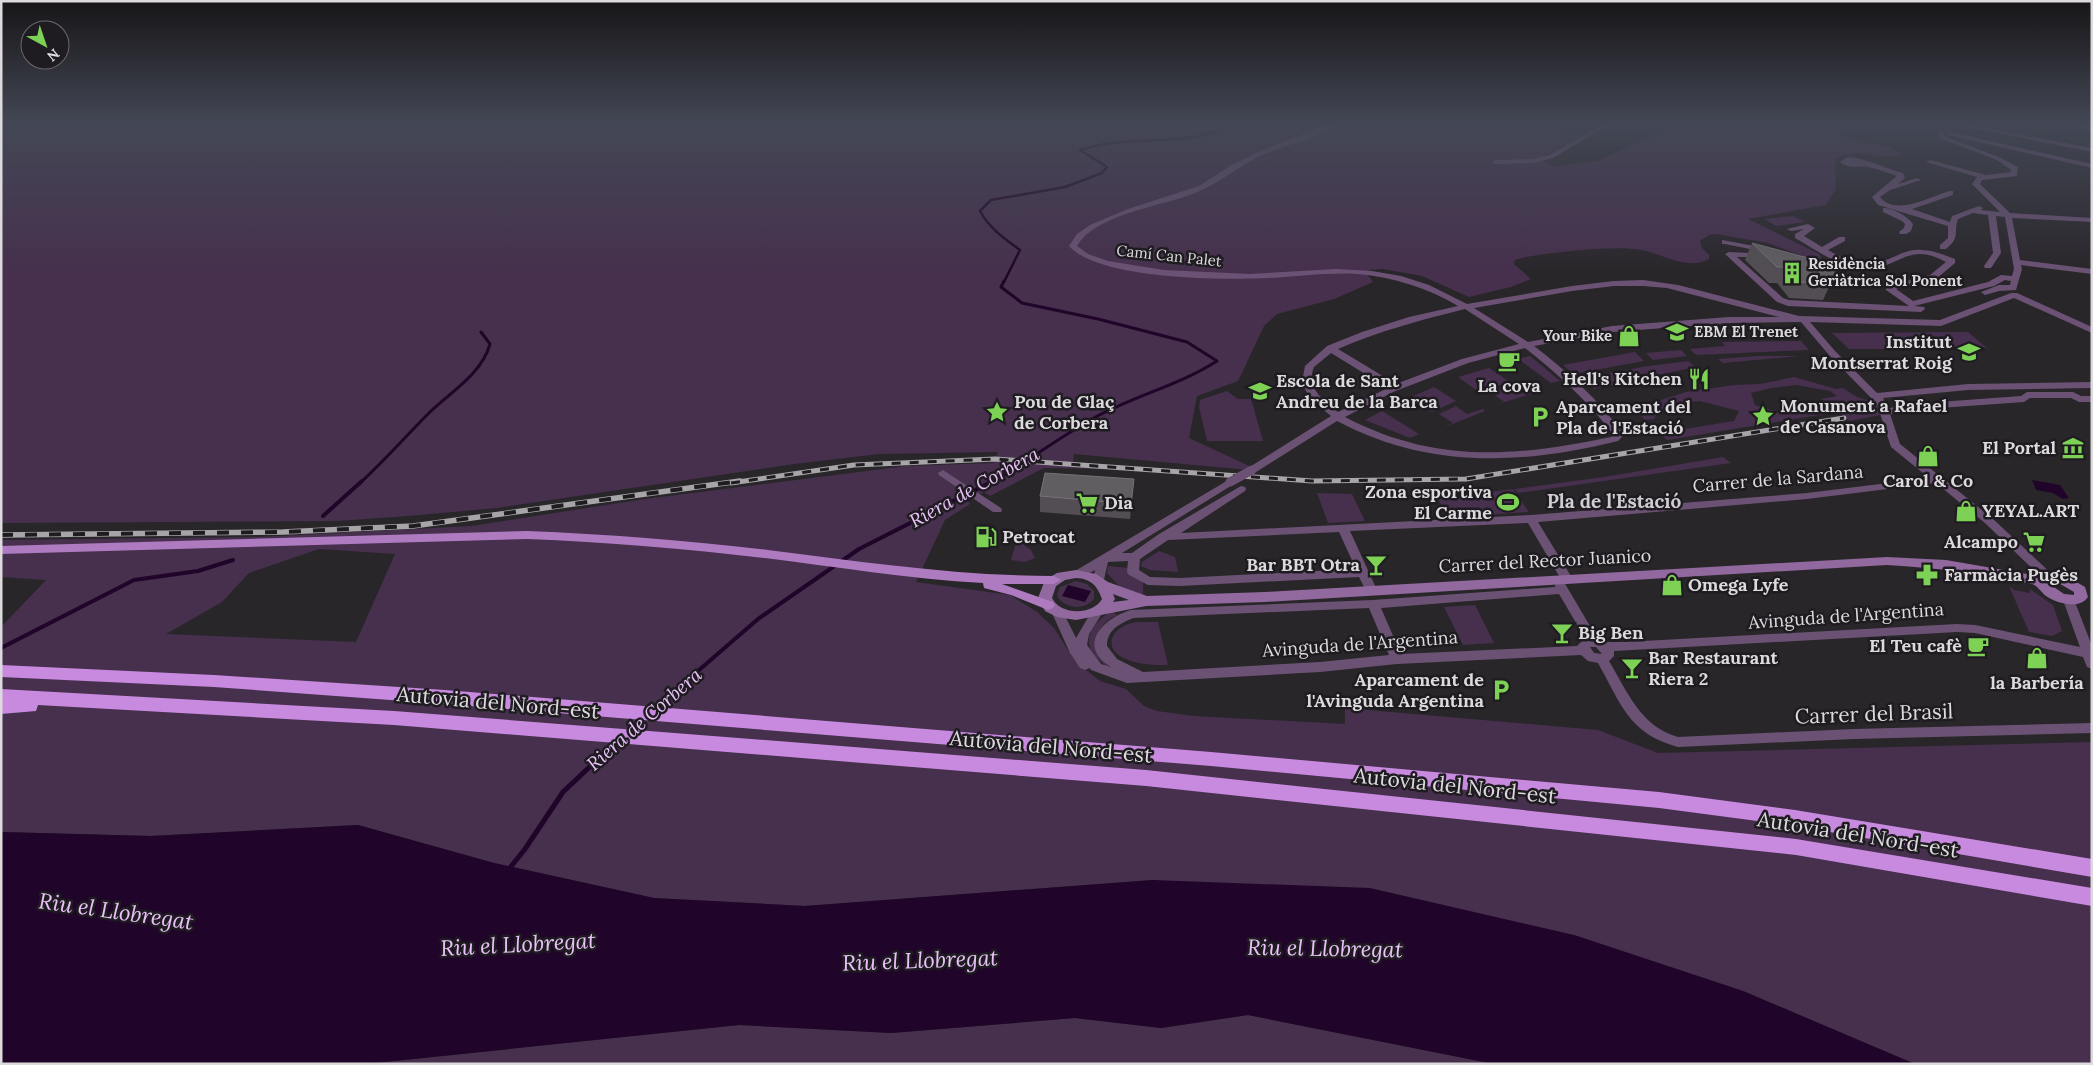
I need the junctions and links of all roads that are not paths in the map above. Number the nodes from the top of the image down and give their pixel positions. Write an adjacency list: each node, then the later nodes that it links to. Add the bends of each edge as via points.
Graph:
1 (1223, 174): 31 (street, Camí Can Palet, via 1202,188 1095,225 1073,246 1077,252 1094,260 1149,271 1243,277 1345,271 1378,274 1421,285)
2 (1896, 174): 7 (street, via 1901,178)
3 (1973, 174): 5 (street)
4 (2011, 174): 5 (street)
5 (1985, 177): 14 (street, via 1976,184)
6 (1917, 180): 7 (street)
7 (1887, 188): 9 (street, via 1876,196)
8 (1950, 193): 11 (street)
9 (1881, 203): 11 (street); 18 (street, via 1874,204 1909,224)
10 (1986, 205): 12 (street)
11 (1906, 209): 16 (street)
12 (1973, 211): 13 (street); 16 (street, via 1956,218)
13 (1992, 214): 14 (street); 26 (street, via 1997,253)
14 (2008, 215): 15 (street); 25 (street)
15 (2092, 220)
16 (1952, 225): 21 (street, via 1954,235 1951,242)
17 (1792, 228): 22 (street, via 1812,228 1798,236)
18 (1903, 232)
19 (1842, 239): 22 (street)
20 (1725, 242): 23 (street, via 1775,255)
21 (1943, 247)
22 (1823, 250): 30 (street, via 1866,267 1882,265 1918,252 1952,261 1933,277 1889,288 1912,304 2004,278)
23 (1746, 254): 24 (street); 30 (street, via 1729,254 1780,300 1788,303 1914,310 1999,288)
24 (1759, 259)
25 (2017, 262): 28 (street); 30 (street)
26 (1988, 266)
27 (1805, 270): 29 (street)
28 (2092, 272)
29 (1844, 281)
30 (2014, 288): 34 (street, via 1941,323); 35 (street)
31 (1466, 307): 32 (street, via 1576,288 1643,282 1671,286); 36 (street); 37 (street)
32 (1752, 309): 33 (street, via 1766,315); 34 (street)
33 (1764, 319): 34 (street); 36 (street, via 1656,324)
34 (1801, 319): 41 (street)
35 (2092, 330)
36 (1525, 344): 39 (street, via 1465,361); 45 (street, via 1588,399 1619,435 1614,439 1513,456 1469,455 1388,439)
37 (1330, 348): 39 (street); 45 (street, via 1315,359 1308,370 1307,382 1317,400)
38 (2092, 385): 40 (street, via 1968,387)
39 (1395, 388): 45 (street)
40 (1910, 392): 41 (street); 43 (street)
41 (1875, 396): 44 (street)
42 (2092, 399): 43 (street, via 2078,399 2073,395 2027,395 2024,399)
43 (1929, 406): 44 (street)
44 (1884, 412): 47 (street, via 1895,445)
45 (1337, 416): 55 (street, bridge)
46 (943, 473): 49 (street)
47 (1938, 480): 50 (street, Carrer de la Sardana, via 1807,496); 58 (street, via 1989,521)
48 (1241, 489): 52 (street)
49 (997, 510)
50 (1531, 519): 51 (street, Carrer de la Sardana); 61 (street)
51 (1342, 528): 52 (street, Carrer de la Sardana); 56 (street)
52 (1163, 538): 54 (street)
53 (1, 550): 59 (main road, via 573,536 636,540)
54 (1134, 557): 55 (street); 56 (street, via 1133,572 1148,582)
55 (1104, 559): 57 (street); 62 (street)
56 (1363, 573): 63 (street)
57 (1079, 574): 60 (main road); 62 (main road)
58 (2045, 579): 61 (main road, Carrer del Rector Juanico, via 1946,564 1887,561); 64 (main road, Carrer del Rector Juanico, via 2066,581); 65 (main road, via 2046,590)
59 (967, 580): 60 (main road); 68 (main road, via 1015,592)
60 (1054, 580): 68 (main road, via 1046,589)
61 (1562, 582): 63 (main road, Carrer del Rector Juanico); 67 (street, Carrer del Rector Juanico); 70 (street)
62 (1101, 583): 66 (main road, Carrer del Rector Juanico); 69 (main road, via 1108,598)
63 (1371, 590): 66 (main road, Carrer del Rector Juanico)
64 (2086, 590): 65 (main road, via 2079,599)
65 (2069, 600): 71 (street)
66 (1146, 601): 69 (main road, Carrer del Rector Juanico)
67 (1373, 604): 72 (street); 74 (street, Carrer del Rector Juanico, via 1131,614 1111,623 1100,639 1100,647 1111,663)
68 (1053, 609): 69 (main road, via 1076,616); 74 (street, Avinguda de l'Argentina, via 1070,634 1076,652 1090,670 1124,684 1138,683)
69 (1099, 610): 74 (street, Avinguda de l'Argentina, via 1083,634 1081,645 1087,657 1105,672 1128,678)
70 (1595, 649): 71 (street, Avinguda de l'Argentina, via 1957,628 1975,629); 72 (street, Avinguda de l'Argentina); 78 (street, Carrer del Brasil, via 1647,728 1658,736 1678,742)
71 (2091, 657)
72 (1398, 659): 74 (street, Avinguda de l'Argentina)
73 (5, 670): 79 (highway, Autovia del Nord-est, via 445,697 1211,758 1659,800 1795,818)
74 (1143, 677)
75 (1, 696): 76 (highway, Autovia del Nord-est)
76 (127, 703): 77 (highway); 80 (highway, Autovia del Nord-est, via 394,718 1146,778 1796,847)
77 (1, 707)
78 (2092, 728)
79 (2092, 868)
80 (2092, 897)

